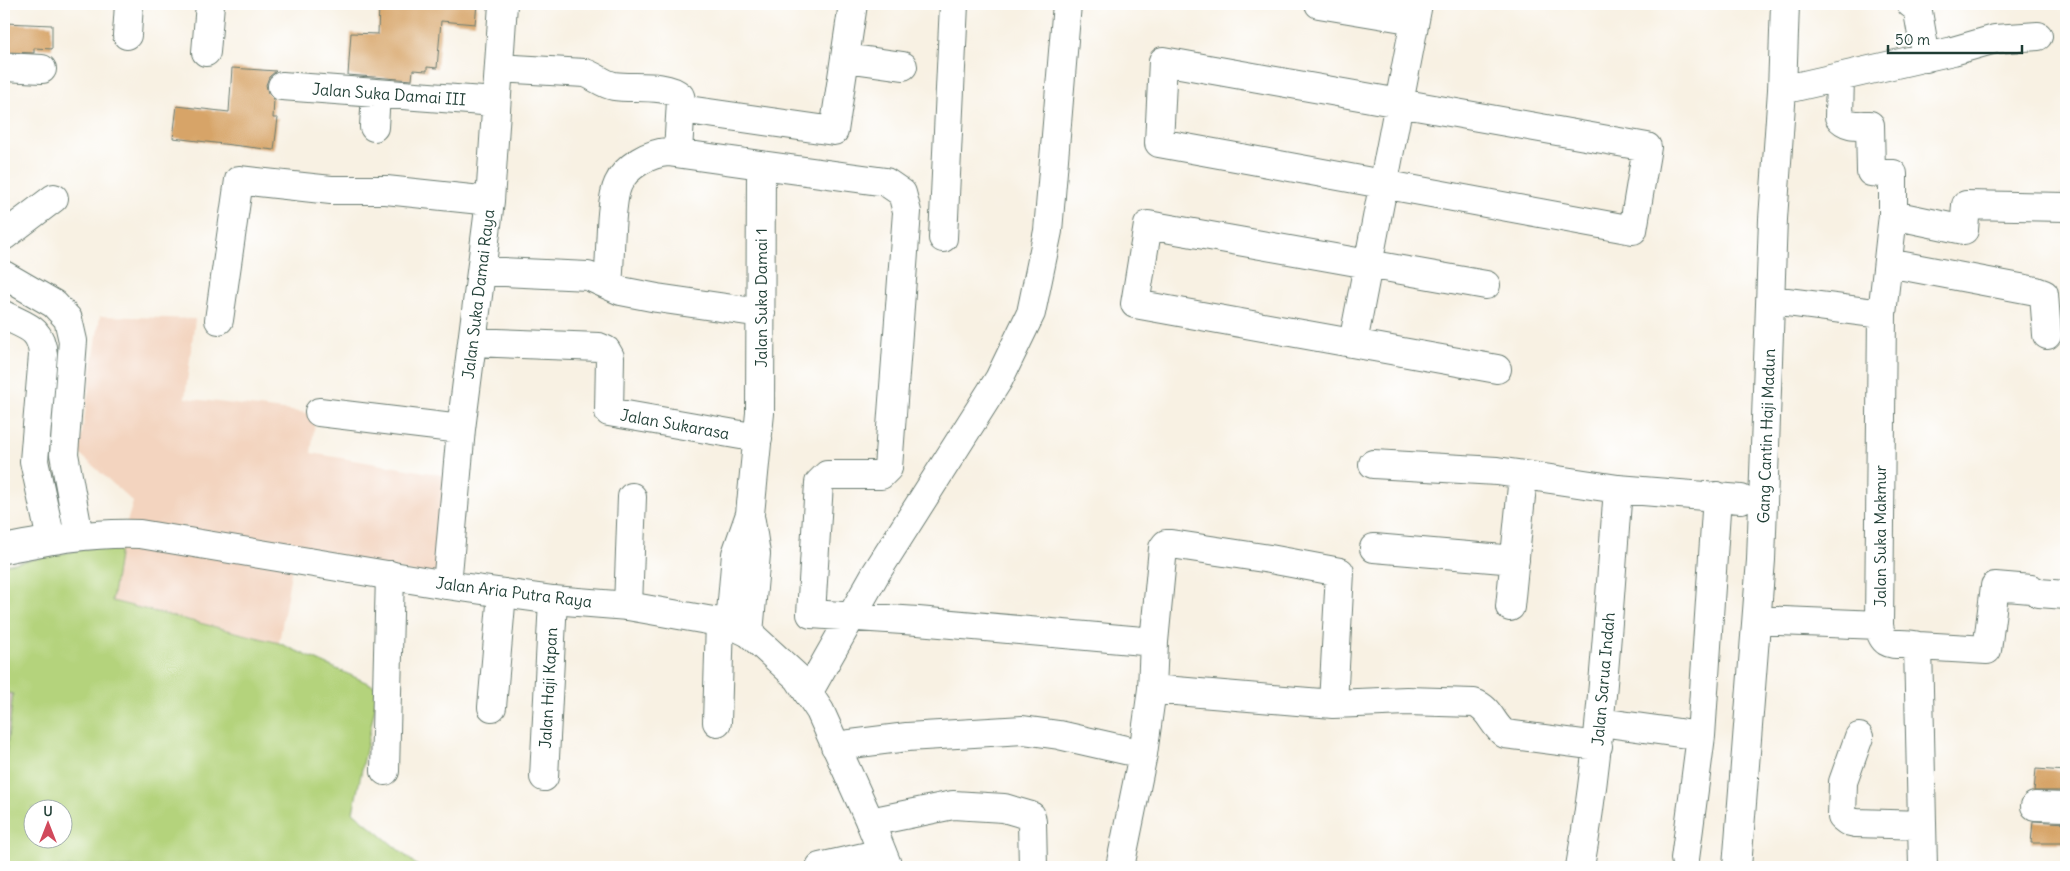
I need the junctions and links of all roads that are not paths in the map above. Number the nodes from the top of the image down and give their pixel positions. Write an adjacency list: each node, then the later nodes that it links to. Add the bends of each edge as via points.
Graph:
1 (129, 4): 11 (street)
2 (210, 4): 13 (street)
3 (503, 4): 18 (street, Jalan Suka Damai Raya)
4 (853, 4): 14 (street)
5 (954, 4): 37 (street)
6 (1067, 4): 75 (street, via 1048,231 1030,313 999,379 876,573)
7 (1319, 4): 10 (street)
8 (1785, 4): 22 (street, Gang Cantin Haji Madun)
9 (1910, 4): 15 (street, via 1917,6)
10 (1417, 12): 25 (street)
11 (127, 35)
12 (2038, 36): 15 (street, via 1995,39)
13 (206, 52)
14 (846, 58): 16 (street); 26 (street, via 833,131)
15 (1926, 58): 20 (street)
16 (903, 66)
17 (4, 67): 19 (street)
18 (499, 68): 24 (street, Jalan Suka Damai Raya); 26 (street, via 585,73 607,85 665,89 678,94)
19 (42, 69)
20 (1840, 77): 22 (street); 35 (street, Jalan Suka Makmur, via 1839,117 1849,124 1870,125 1871,172 1894,174)
21 (282, 86): 23 (street, Jalan Suka Damai III)
22 (1782, 90): 45 (street, Gang Cantin Haji Madun)
23 (376, 93): 24 (street, Jalan Suka Damai III); 27 (street)
24 (496, 102): 32 (street, Jalan Suka Damai Raya)
25 (1400, 103): 31 (street); 31 (street, via 1163,61 1159,143); 31 (street, via 1647,147 1633,230)
26 (681, 108): 28 (street)
27 (374, 127)
28 (678, 152): 29 (street); 42 (street, via 657,152 648,156 634,165 618,184)
29 (760, 165): 46 (street, Jalan Suka Damai 1); 75 (street, via 886,182 902,193 907,212 888,468 880,475 827,475 819,483 811,614)
30 (253, 170): 32 (street, via 322,179 390,182)
31 (1384, 184): 39 (street)
32 (490, 197): 40 (street, Jalan Suka Damai Raya); 49 (street, via 332,190 239,180)
33 (54, 198): 36 (street)
34 (2066, 207): 35 (street, via 1966,205 1964,230)
35 (1893, 214): 38 (street, Jalan Suka Makmur)
36 (4, 236)
37 (943, 238)
38 (1888, 263): 44 (street); 47 (street, Jalan Suka Makmur)
39 (1368, 264): 43 (street); 52 (street); 52 (street, via 1148,225 1135,304)
40 (482, 271): 42 (street, via 588,276); 51 (street, Jalan Suka Damai Raya)
41 (4, 275): 54 (street, via 54,304 68,319 73,341)
42 (608, 284): 46 (street, via 657,298)
43 (1486, 285)
44 (2055, 296): 50 (street)
45 (1771, 300): 47 (street); 76 (street, Gang Cantin Haji Madun)
46 (761, 313): 58 (street, Jalan Suka Damai 1)
47 (1882, 314): 78 (street, Jalan Suka Makmur)
48 (4, 315): 55 (street, via 37,332 42,341)
49 (219, 320)
50 (2047, 335)
51 (473, 342): 57 (street, Jalan Suka Damai Raya); 58 (street, Jalan Sukarasa, via 599,347 610,357 609,412)
52 (1353, 343): 53 (street)
53 (1497, 369)
54 (68, 401): 55 (street); 63 (street, via 64,454)
55 (38, 402): 64 (street, via 34,461)
56 (319, 412): 57 (street)
57 (461, 429): 69 (street, Jalan Suka Damai Raya)
58 (758, 438): 77 (street, Jalan Suka Damai 1, via 750,514 756,554)
59 (1373, 464): 60 (street, via 1497,471)
60 (1523, 476): 61 (street); 67 (street)
61 (1618, 489): 86 (street, Jalan Sarua Indah); 87 (street, via 1729,498)
62 (632, 497): 73 (street)
63 (79, 536): 64 (street, Jalan Aria Putra Raya); 68 (street, Jalan Aria Putra Raya, via 140,534)
64 (51, 540): 66 (street, Jalan Aria Putra Raya)
65 (1374, 548): 67 (street)
66 (4, 549)
67 (1515, 560): 74 (street)
68 (390, 575): 69 (street, Jalan Aria Putra Raya); 91 (street)
69 (447, 584): 70 (street, Jalan Aria Putra Raya)
70 (502, 593): 72 (street, Jalan Aria Putra Raya); 84 (street)
71 (2066, 595): 80 (street, via 1995,586 1988,650)
72 (553, 600): 73 (street, Jalan Aria Putra Raya); 92 (street, Jalan Haji Kapan)
73 (628, 606): 77 (street, Jalan Aria Putra Raya)
74 (1510, 608)
75 (852, 617): 79 (street); 82 (street)
76 (1757, 620): 78 (street); 103 (street, Gang Cantin Haji Madun)
77 (733, 626): 82 (street, via 798,678); 85 (street, Jalan Suka Damai 1)
78 (1879, 626): 80 (street, Jalan Suka Makmur, via 1884,641)
79 (1154, 642): 81 (street); 83 (street, via 1166,544 1336,570 1341,575)
80 (1918, 646): 96 (street)
81 (1152, 689): 83 (street); 90 (street)
82 (808, 693): 89 (street, via 820,711)
83 (1334, 704): 86 (street, via 1474,703 1484,706 1505,734)
84 (492, 707)
85 (717, 722)
86 (1599, 734): 87 (street); 102 (street, Jalan Sarua Indah)
87 (1701, 736): 97 (street)
88 (1859, 737): 96 (street, via 1843,782 1842,817 1856,823)
89 (835, 746): 90 (street, via 907,736 1023,730); 95 (street)
90 (1142, 754): 101 (street)
91 (385, 771)
92 (544, 777)
93 (2035, 806): 94 (street)
94 (2066, 807)
95 (870, 822): 98 (street); 100 (street, via 953,805 1004,808 1030,816)
96 (1922, 825): 104 (street)
97 (1685, 859)
98 (885, 860): 99 (street)
99 (820, 867)
100 (1033, 867)
101 (1120, 867)
102 (1580, 867)
103 (1737, 867)
104 (1923, 867)

